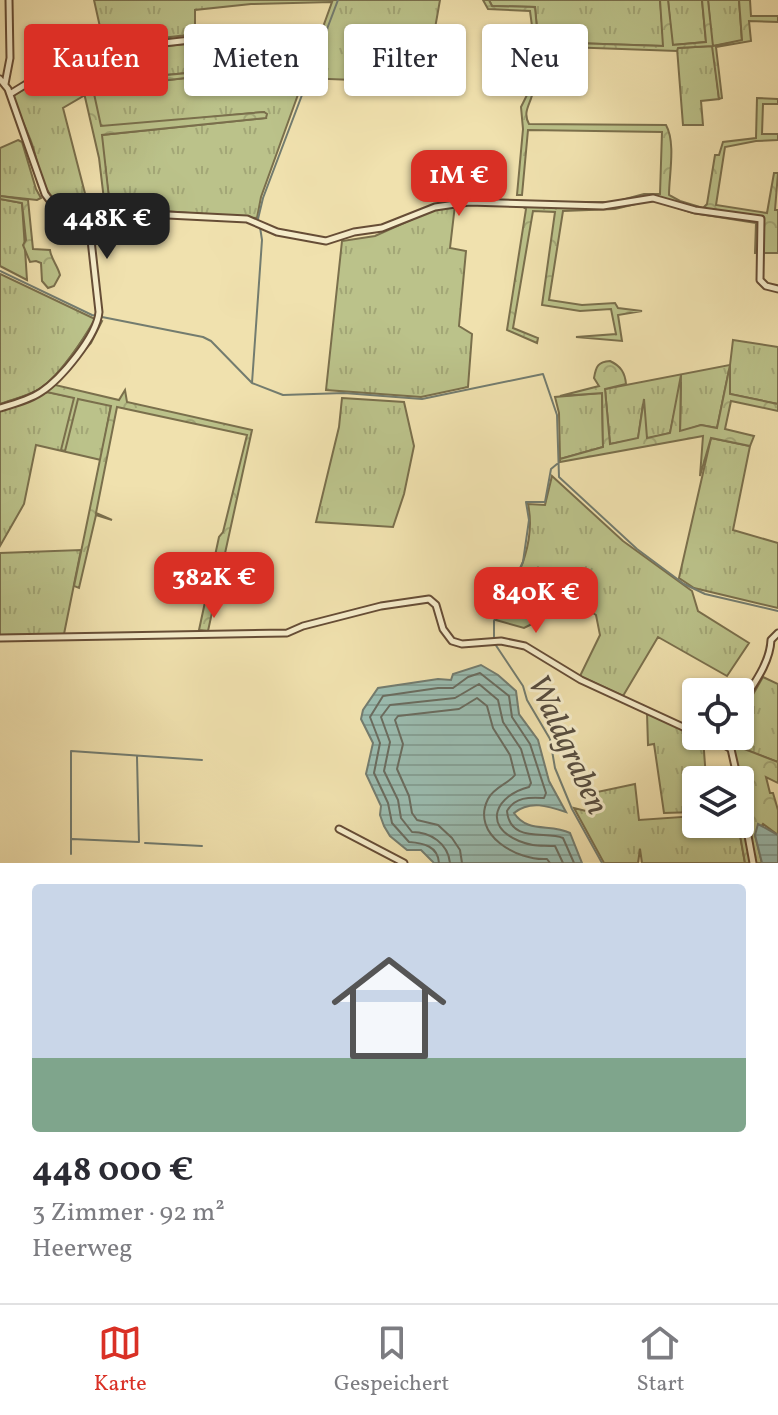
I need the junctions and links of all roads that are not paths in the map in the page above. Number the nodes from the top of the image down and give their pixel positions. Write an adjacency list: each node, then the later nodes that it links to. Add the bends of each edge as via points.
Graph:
1 (9, 0): 3 (street, via 10,58)
2 (184, 41): 4 (street, via 81,52)
3 (2, 82): 4 (street)
4 (10, 94): 5 (street, via 45,194 59,206)
5 (88, 213): 6 (street, via 247,219 277,232 326,241 453,204 603,206 661,198 689,208 761,219 760,280); 7 (street, via 98,320 83,347 49,386)
6 (778, 289)
7 (0, 408)
8 (778, 633): 10 (street)
9 (0, 638): 11 (street, via 292,633 381,606 432,600 452,641 525,646 581,680)
10 (754, 682)
11 (682, 727)
12 (339, 829): 14 (street)
13 (748, 838): 15 (street)
14 (404, 863)
15 (753, 863)

